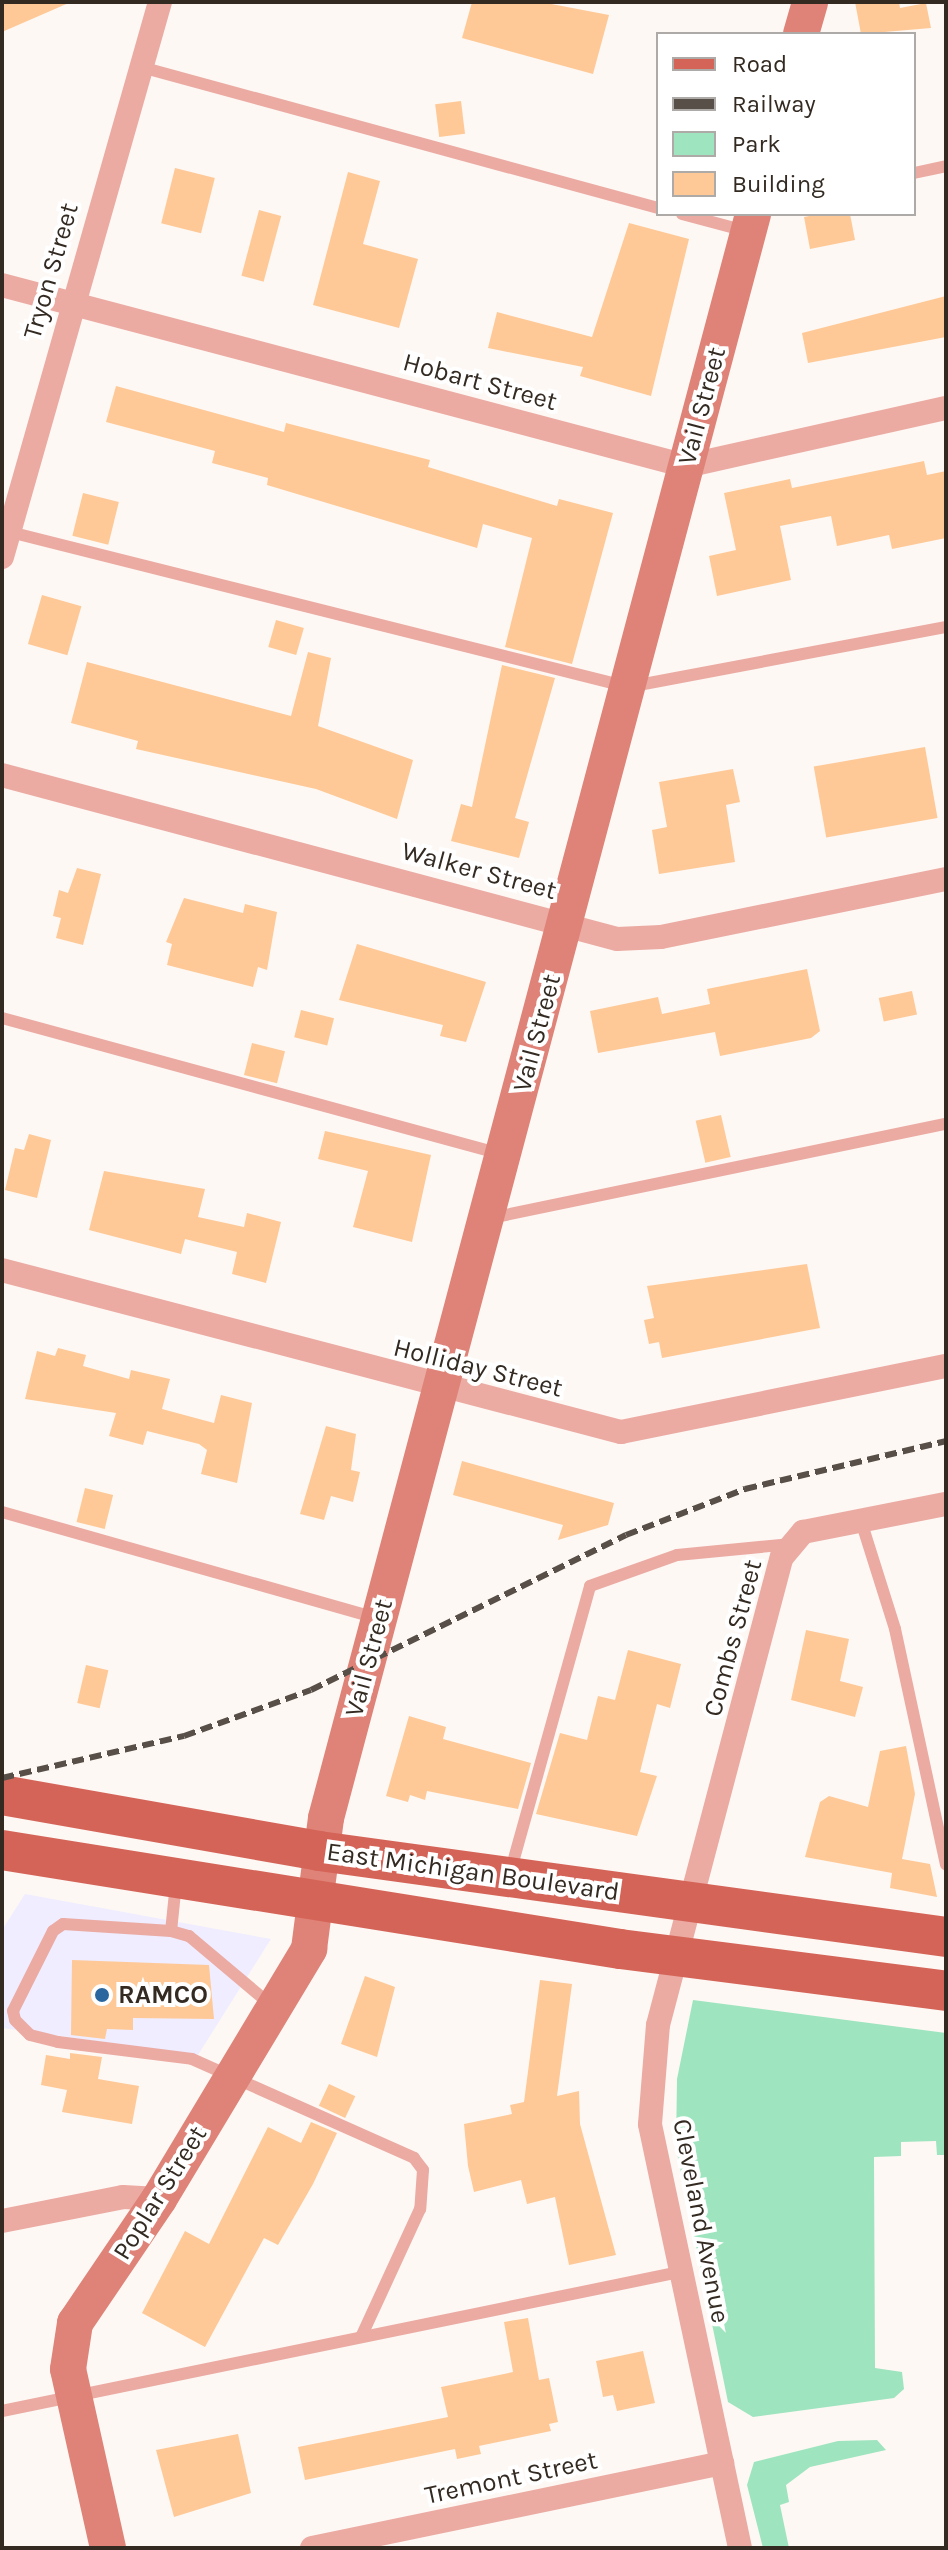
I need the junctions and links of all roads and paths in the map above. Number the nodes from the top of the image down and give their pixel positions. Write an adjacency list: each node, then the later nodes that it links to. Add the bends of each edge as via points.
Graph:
1 (160, 2): 4 (street, Tryon Street)
2 (810, 2): 3 (street)
3 (802, 32)
4 (141, 67): 7 (lane); 11 (street, Tryon Street)
5 (946, 166): 6 (lane)
6 (916, 173)
7 (656, 207)
8 (697, 216): 9 (lane)
9 (751, 223): 13 (street, Vail Street)
10 (2, 285): 11 (street, Hobart Street)
11 (70, 302): 13 (street, Hobart Street); 14 (street, Tryon Street)
12 (946, 408): 13 (street, Hobart Street)
13 (686, 466): 17 (street, Vail Street)
14 (5, 531): 15 (street, Tryon Street); 17 (lane)
15 (2, 557)
16 (946, 627): 17 (lane)
17 (628, 687): 20 (street, Vail Street)
18 (2, 775): 20 (street, Walker Street)
19 (946, 879): 20 (street, Walker Street, via 661,937 617,939)
20 (565, 922): 23 (street, Vail Street)
21 (2, 1018): 23 (lane)
22 (946, 1124): 24 (lane)
23 (505, 1155): 24 (street, Vail Street)
24 (489, 1218): 27 (street, Vail Street)
25 (2, 1270): 27 (street, Holliday Street)
26 (946, 1366): 27 (street, Holliday Street, via 621,1432)
27 (444, 1390): 32 (street, Vail Street)
28 (946, 1504): 30 (street, Combs Street)
29 (2, 1512): 32 (lane)
30 (861, 1521): 31 (street, Combs Street, via 803,1532); 36 (lane, via 895,1629)
31 (792, 1544): 37 (lane, via 677,1555 590,1586); 40 (street, Combs Street, via 782,1557)
32 (379, 1619): 35 (street, Vail Street)
33 (2, 1795): 35 (main road, East Michigan Boulevard)
34 (2, 1850): 38 (main road, East Michigan Boulevard)
35 (319, 1851): 37 (main road, East Michigan Boulevard); 39 (street, Poplar Street)
36 (946, 1865)
37 (509, 1876): 40 (main road, East Michigan Boulevard)
38 (176, 1880): 39 (main road, East Michigan Boulevard); 41 (lane)
39 (316, 1901): 43 (main road, East Michigan Boulevard); 45 (street, Poplar Street, via 309,1949)
40 (693, 1906): 42 (main road, East Michigan Boulevard); 43 (street, Cleveland Avenue)
41 (171, 1931): 45 (lane, via 189,1936); 46 (lane, via 63,1924 33,1971 15,2020 30,2035 192,2059)
42 (946, 1937)
43 (677, 1957): 44 (main road, East Michigan Boulevard); 49 (street, Cleveland Avenue, via 658,2025 650,2124)
44 (946, 1991)
45 (274, 2008): 46 (street, Poplar Street)
46 (233, 2076): 47 (street, Poplar Street); 50 (lane, via 414,2158 423,2170 420,2209)
47 (159, 2199): 48 (street, via 123,2197); 51 (street, Poplar Street, via 75,2323 68,2369)
48 (2, 2221)
49 (680, 2272): 50 (lane); 53 (street, Cleveland Avenue)
50 (361, 2337): 51 (lane)
51 (73, 2396): 52 (lane); 54 (street, Poplar Street)
52 (2, 2411)
53 (722, 2463): 55 (street, Tremont Street); 56 (street, Cleveland Avenue)
54 (108, 2548)
55 (312, 2548)
56 (740, 2548)

